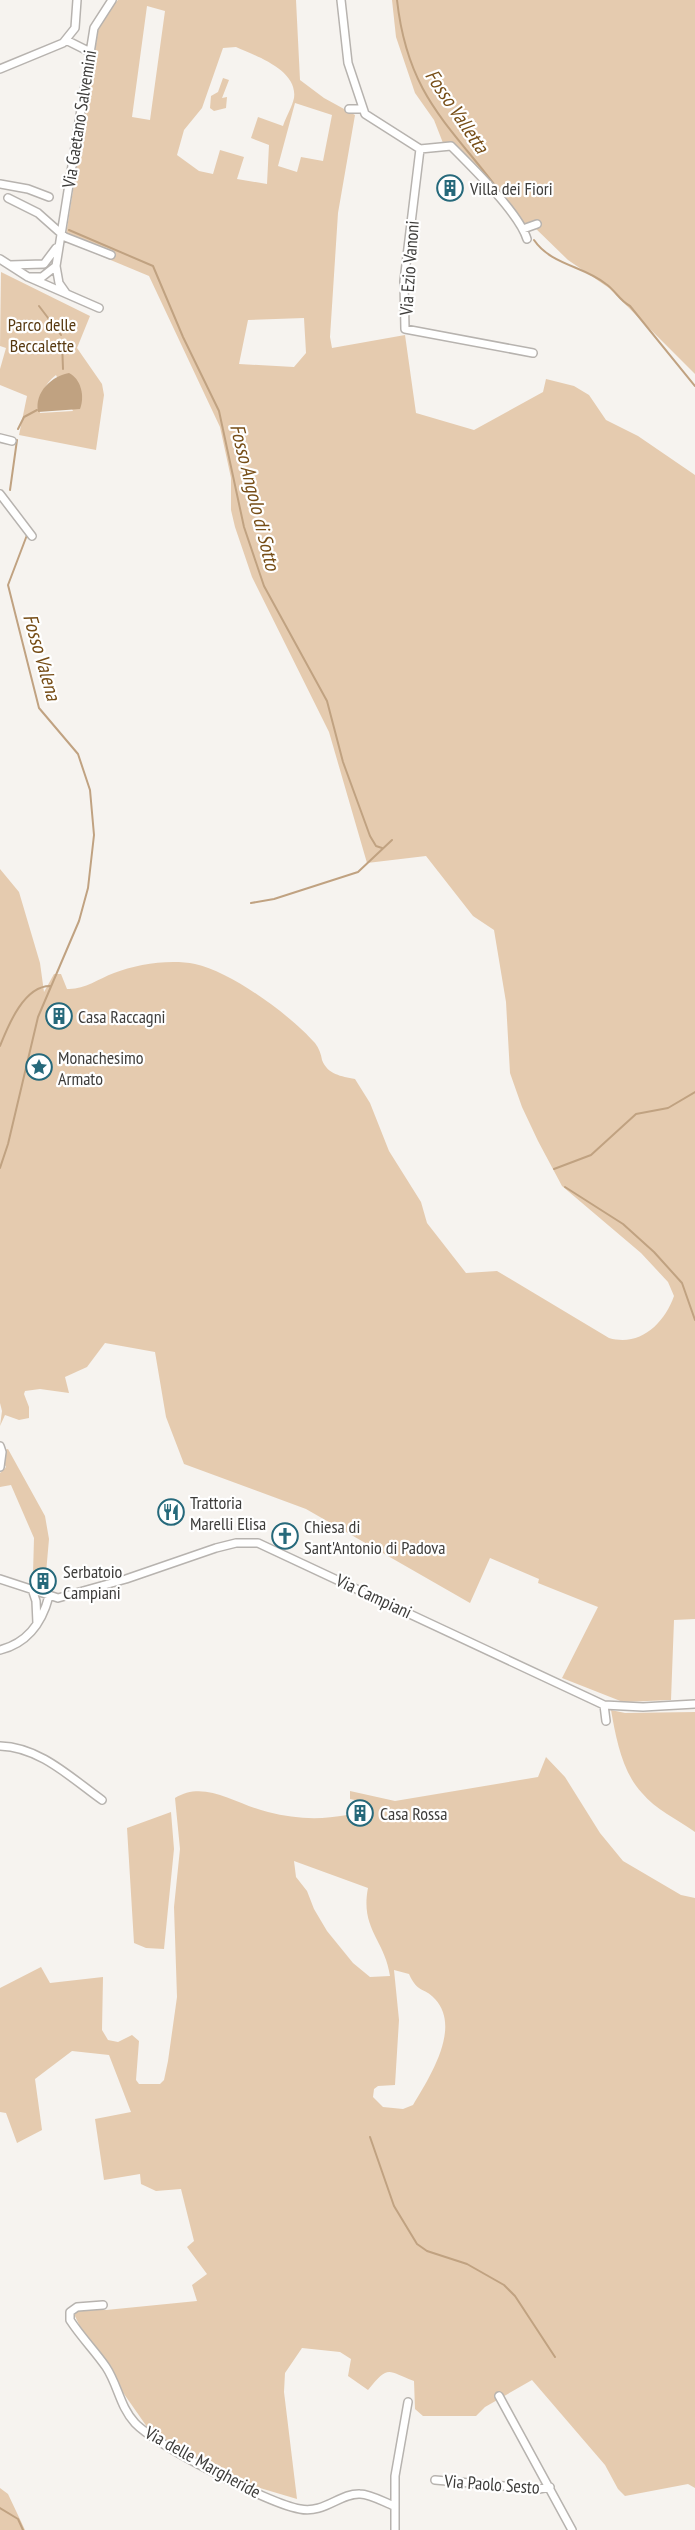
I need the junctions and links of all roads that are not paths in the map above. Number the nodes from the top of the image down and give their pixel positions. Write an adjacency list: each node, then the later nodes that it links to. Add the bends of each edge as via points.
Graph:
1 (77, 0): 4 (street, via 75,28)
2 (112, 0): 5 (street, Via Gaetano Salvemini, via 94,28)
3 (341, 0): 8 (street, via 348,63)
4 (66, 40): 5 (street); 6 (street)
5 (90, 51): 15 (street, Via Gaetano Salvemini)
6 (0, 69)
7 (349, 109): 8 (street)
8 (363, 109): 9 (street)
9 (420, 149): 14 (street, via 451,146); 26 (street, Via Ezio Vanoni, via 404,281 405,329)
10 (0, 184): 11 (street)
11 (49, 197)
12 (8, 198): 15 (street, via 38,213)
13 (537, 224): 14 (street)
14 (523, 229): 16 (street)
15 (61, 235): 17 (street, Via Gaetano Salvemini); 18 (street)
16 (527, 239)
17 (59, 243): 20 (street, Via Gaetano Salvemini); 22 (street, Via Gaetano Salvemini)
18 (111, 255)
19 (0, 259): 21 (street)
20 (44, 264): 21 (street); 23 (street, Via Gaetano Salvemini)
21 (10, 265): 23 (street, via 28,277)
22 (56, 266): 23 (street); 24 (street, Via Gaetano Salvemini, via 59,283)
23 (42, 280): 24 (street)
24 (67, 295): 25 (street)
25 (99, 308)
26 (533, 353)
27 (0, 438): 28 (street)
28 (12, 441)
29 (0, 494): 30 (street)
30 (32, 536)
31 (0, 1446): 32 (street)
32 (0, 1467)
33 (0, 1579): 35 (street, Via Campiani)
34 (36, 1581): 35 (street)
35 (35, 1590): 36 (street, Via Campiani); 37 (street)
36 (49, 1596): 37 (street, via 44,1616); 40 (street, Via Campiani, via 58,1598 126,1579 216,1548 258,1543)
37 (37, 1623): 38 (street, via 31,1635 16,1646)
38 (0, 1650)
39 (695, 1704): 40 (street, Via Campiani)
40 (604, 1705): 41 (street)
41 (606, 1721)
42 (0, 1746): 43 (street, via 16,1746 38,1754)
43 (102, 1800)
44 (103, 2305): 49 (street, Via delle Margheride, via 77,2307 70,2312 70,2320 107,2368 119,2399 135,2423 151,2435 281,2505 309,2511 363,2493)
45 (499, 2396): 48 (street, Via Paolo Sesto)
46 (408, 2402): 49 (street, via 395,2475)
47 (435, 2480): 48 (street, Via Paolo Sesto)
48 (550, 2487): 51 (street, Via Paolo Sesto)
49 (394, 2506): 50 (street)
50 (395, 2530)
51 (572, 2530)

